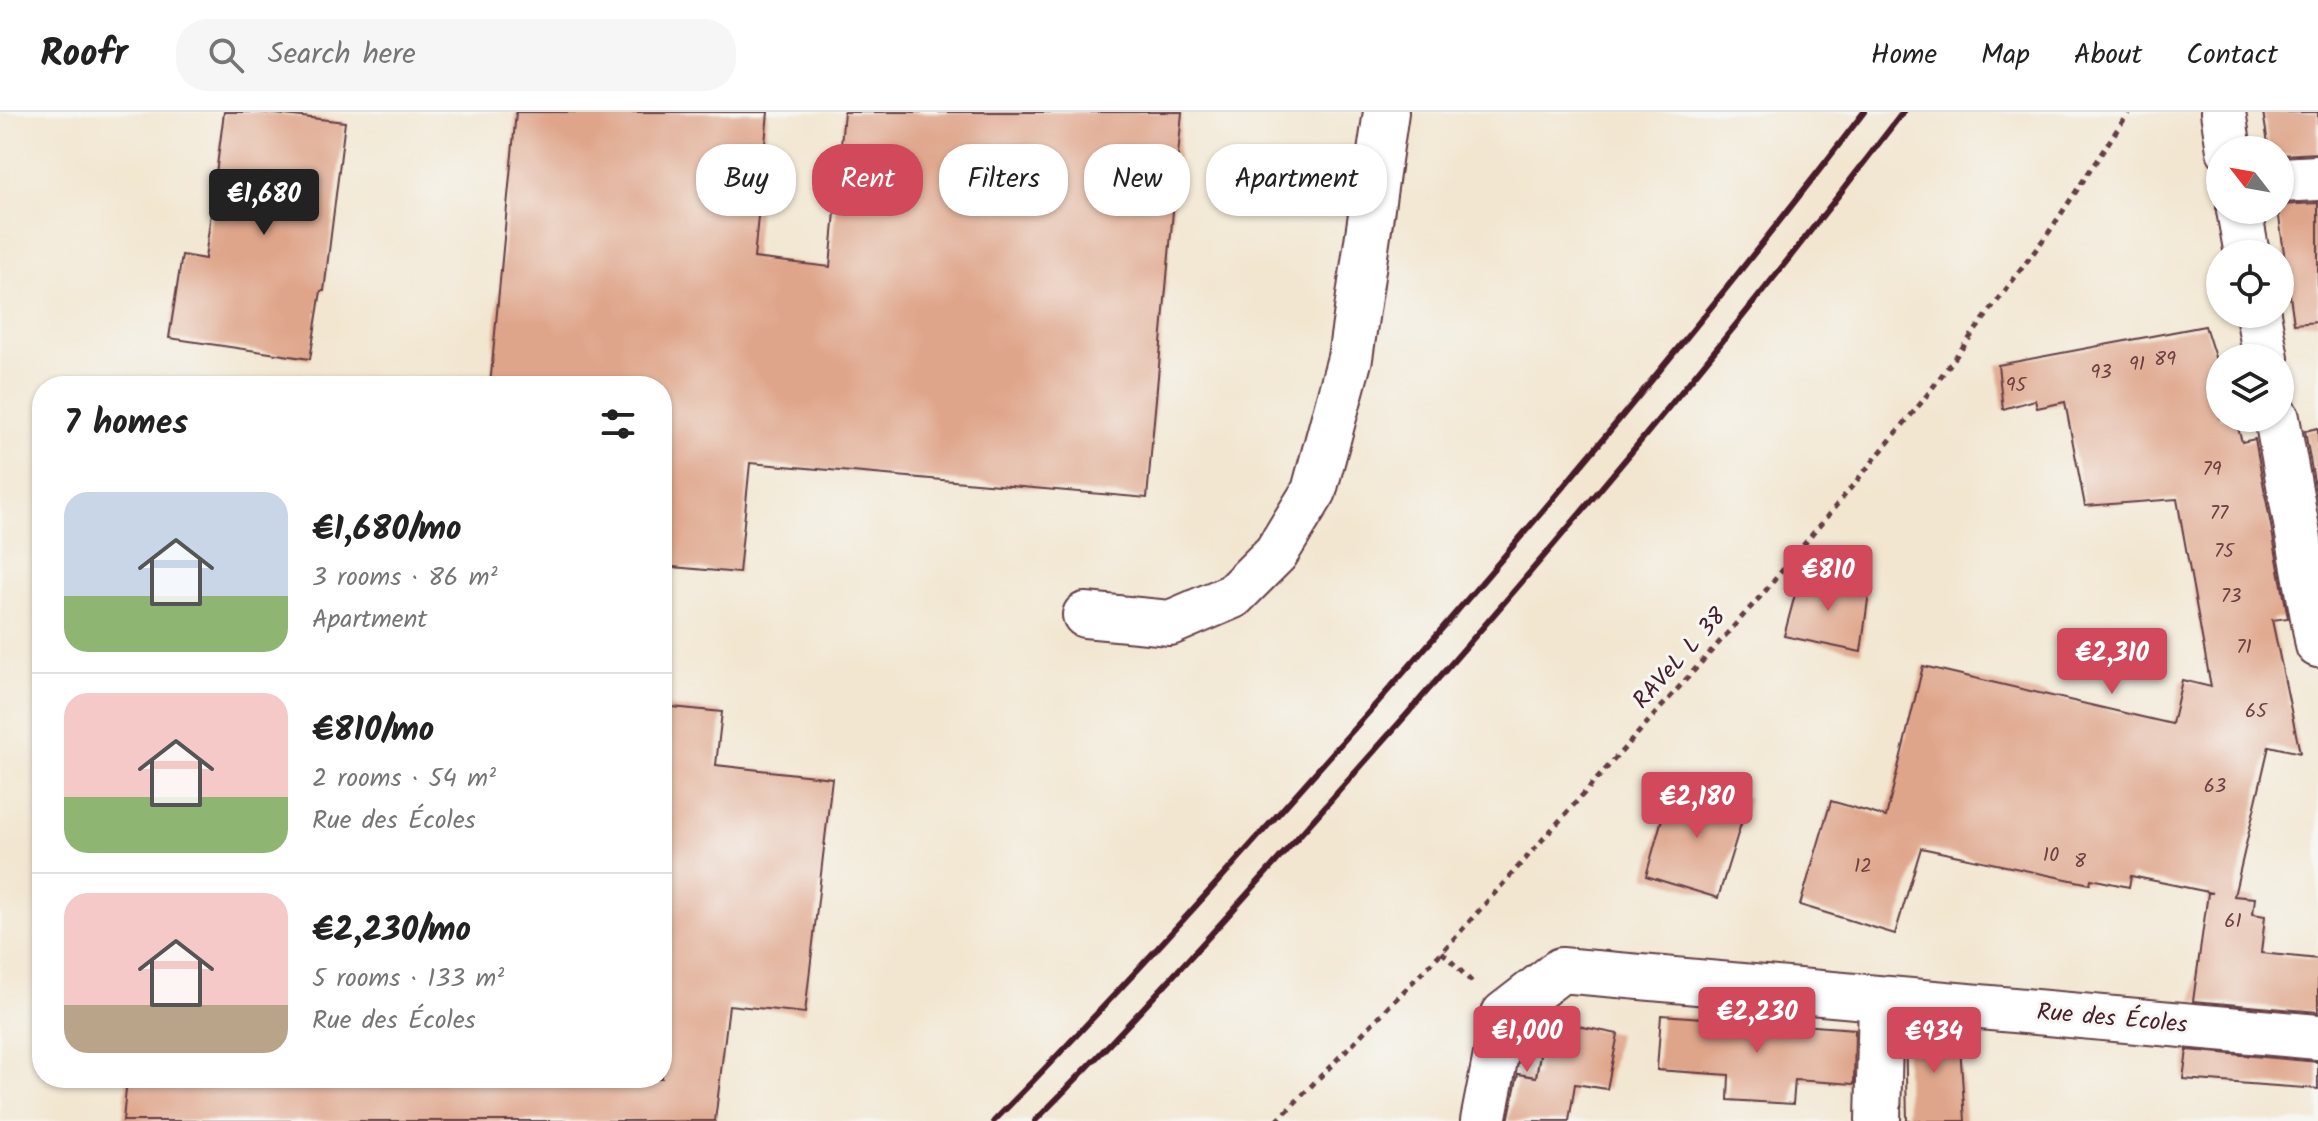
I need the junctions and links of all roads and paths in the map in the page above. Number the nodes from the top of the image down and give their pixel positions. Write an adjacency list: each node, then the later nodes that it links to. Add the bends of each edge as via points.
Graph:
1 (1386, 112): 8 (street, via 1350,358 1314,491 1276,553 1233,596 1170,623)
2 (2129, 112): 12 (path, RAVeL L 38, via 2049,232 1921,403 1767,589 1442,952)
3 (2223, 112): 4 (street)
4 (2227, 136)
5 (2318, 178): 6 (street)
6 (2294, 179)
7 (2280, 432): 9 (street)
8 (1085, 615)
9 (2318, 645)
10 (1881, 999): 11 (street, Rue des Écoles); 13 (street, Rue des Écoles, via 1561,970 1504,1014); 14 (street)
11 (2318, 1037)
12 (1277, 1121)
13 (1483, 1121)
14 (1878, 1121)

